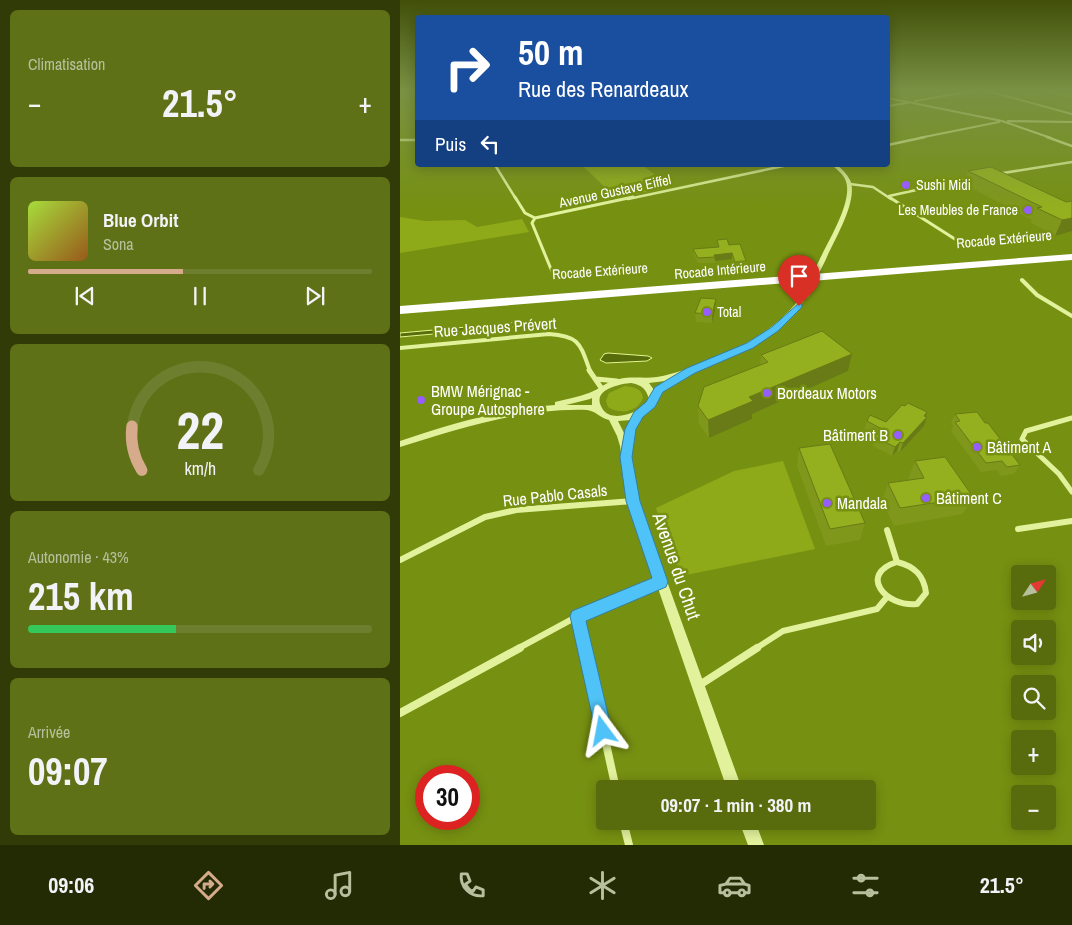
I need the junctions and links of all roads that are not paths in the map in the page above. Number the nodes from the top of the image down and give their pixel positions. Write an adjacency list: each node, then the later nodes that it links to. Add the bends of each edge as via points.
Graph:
1 (963, 129): 5 (street)
2 (1027, 129): 6 (street)
3 (400, 140): 4 (street)
4 (415, 140)
5 (890, 145)
6 (1072, 146)
7 (1072, 162): 11 (street)
8 (496, 167): 15 (street, via 524,213)
9 (778, 167): 15 (street, Avenue Gustave Eiffel)
10 (837, 167): 13 (street)
11 (994, 174)
12 (976, 178): 14 (street)
13 (850, 184): 14 (street, via 873,186); 25 (street, bridge, via 849,199 823,258 793,313 761,339)
14 (889, 196): 16 (street)
15 (535, 218): 19 (street, via 532,223)
16 (958, 241)
17 (1072, 249): 21 (highway, Rocade Extérieure)
18 (1072, 257): 22 (highway, Rocade Intérieure)
19 (553, 274)
20 (1022, 280): 23 (street)
21 (400, 302)
22 (400, 310)
23 (1072, 316)
24 (400, 348): 26 (street, Rue Jacques Prévert, via 560,334 579,342)
25 (691, 370): 27 (street); 30 (street, via 659,390)
26 (596, 379): 28 (street); 29 (street, Rue Jacques Prévert)
27 (638, 381): 28 (street); 30 (street, via 650,388)
28 (617, 382): 29 (street)
29 (600, 390): 31 (street, via 595,403); 32 (street, via 590,396)
30 (653, 399): 33 (street, via 651,405)
31 (597, 408): 32 (street); 34 (street)
32 (536, 409): 36 (street, via 464,422)
33 (638, 415): 34 (street); 37 (street, Avenue du Chut, via 631,429)
34 (612, 418): 37 (street, Avenue du Chut)
35 (1072, 418): 38 (street, via 1026,431 1022,439 1059,474)
36 (400, 444)
37 (626, 457): 39 (street, Avenue du Chut)
38 (1072, 492)
39 (633, 501): 43 (street, Rue Pablo Casals, via 516,510 485,517); 45 (street, Avenue du Chut)
40 (1072, 521): 41 (street)
41 (1018, 529)
42 (887, 530): 44 (street)
43 (400, 560)
44 (897, 562): 46 (street, via 884,566 878,577 881,591); 46 (street, via 918,572 926,593 917,604 910,606)
45 (661, 582): 47 (street); 48 (street, Avenue du Chut)
46 (887, 597): 48 (street, via 878,609 784,631)
47 (578, 616): 49 (street); 50 (street)
48 (698, 687): 51 (street, Avenue du Chut)
49 (400, 713)
50 (614, 780)
51 (732, 780)
52 (625, 830): 54 (street)
53 (750, 830): 55 (street)
54 (629, 845)
55 (756, 845)

